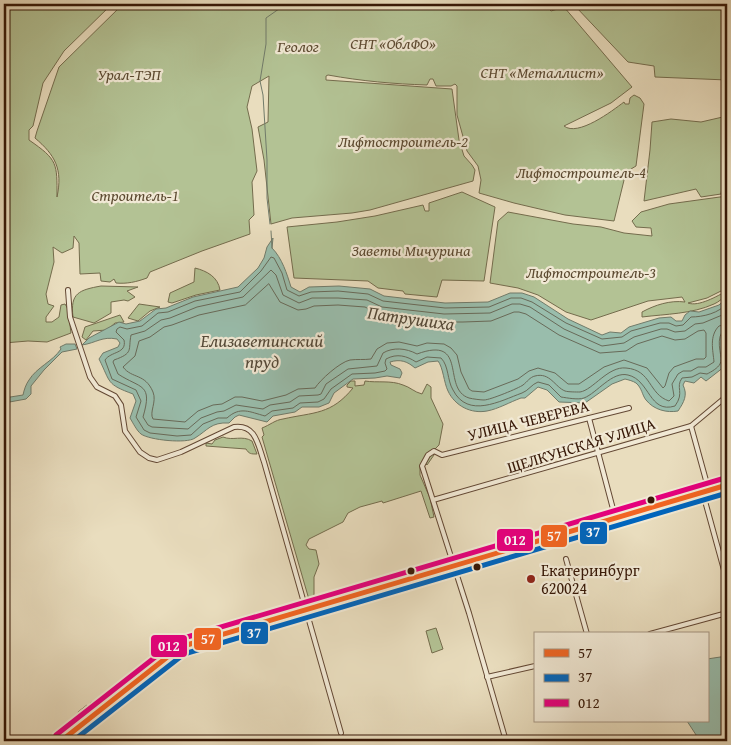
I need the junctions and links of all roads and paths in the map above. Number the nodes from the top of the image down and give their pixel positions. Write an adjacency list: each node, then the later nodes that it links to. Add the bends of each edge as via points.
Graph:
1 (68, 290): 14 (street, via 70,317 90,377 121,404 125,431 140,452 157,460 234,427 242,426 254,435)
2 (727, 396): 5 (street, ЩЕЛКУНСКАЯ УЛИЦА)
3 (629, 408): 4 (street, УЛИЦА ЧЕВЕРЕВА)
4 (589, 418): 6 (street); 9 (street, УЛИЦА ЧЕВЕРЕВА, via 442,455 434,451 422,466)
5 (691, 426): 6 (street, ЩЕЛКУНСКАЯ УЛИЦА); 8 (street, via 706,484)
6 (598, 454): 9 (street, ЩЕЛКУНСКАЯ УЛИЦА); 10 (street)
7 (727, 485): 8 (main road)
8 (704, 492): 10 (main road); 13 (street)
9 (434, 500): 12 (street)
10 (613, 519): 12 (main road)
11 (566, 559): 16 (street)
12 (454, 565): 14 (main road); 19 (street)
13 (727, 580)
14 (305, 610): 20 (street); 21 (main road, via 180,647)
15 (727, 612): 17 (street)
16 (586, 632)
17 (657, 632)
18 (534, 666): 19 (street)
19 (486, 677): 22 (street)
20 (341, 733)
21 (61, 741)
22 (506, 741)

